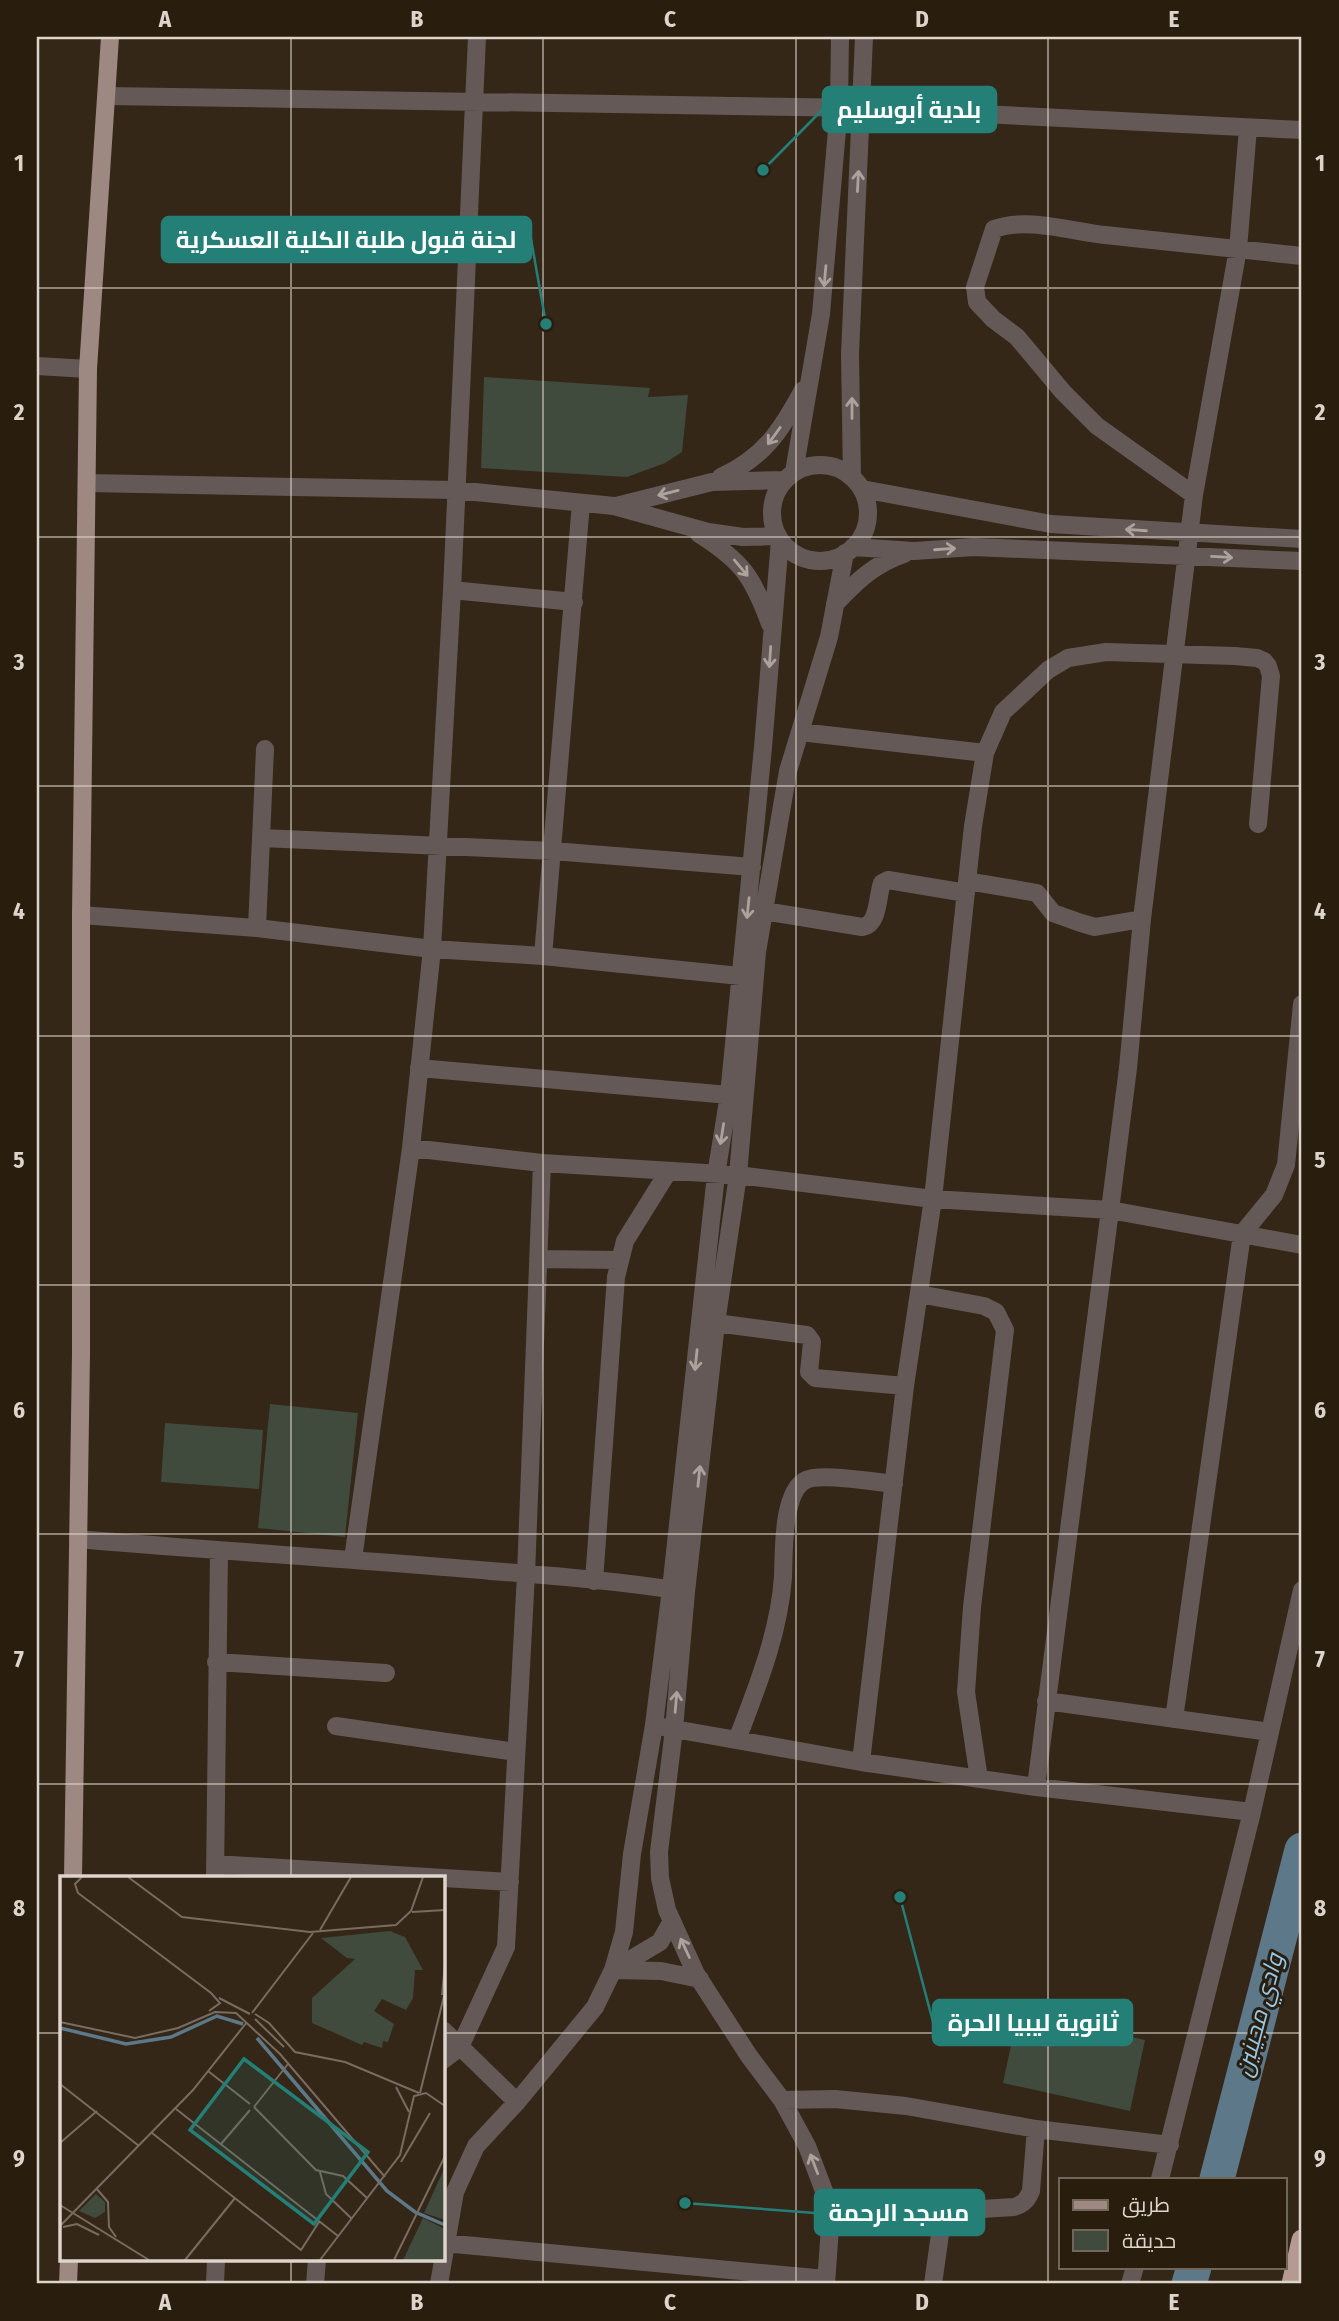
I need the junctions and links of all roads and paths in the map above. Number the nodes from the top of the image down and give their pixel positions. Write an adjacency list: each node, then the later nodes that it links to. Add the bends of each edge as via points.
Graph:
1 (110, 37): 5 (main road)
2 (477, 37): 6 (street)
3 (840, 37): 7 (street)
4 (864, 37): 8 (street)
5 (107, 96): 6 (street); 14 (main road)
6 (472, 100): 7 (street); 20 (street)
7 (839, 107): 8 (street); 15 (street, one-way to 15, via 821,314)
8 (862, 108): 9 (street); 18 (street, one-way to 8, via 850,343)
9 (1248, 128): 10 (street); 11 (street)
10 (1302, 130)
11 (1238, 249): 12 (street); 21 (street); 21 (street, via 1010,223 993,229 975,287 977,302 1017,337 1097,426)
12 (1302, 256)
13 (37, 366): 14 (street)
14 (88, 369): 19 (main road)
15 (810, 378): 16 (street); 17 (street, one-way to 17, via 768,445)
16 (789, 476): 17 (street); 18 (street, via 824,464 839,468); 26 (street, via 776,492 772,507)
17 (712, 482): 23 (street, one-way to 23)
18 (857, 483): 25 (street, one-way to 18, via 1051,524); 28 (street, via 867,504 867,520)
19 (86, 484): 20 (street); 47 (main road)
20 (455, 490): 22 (street); 32 (street)
21 (1194, 495): 25 (street)
22 (581, 503): 23 (street); 33 (street)
23 (614, 506): 24 (street)
24 (687, 526): 26 (street, via 743,537); 35 (street, one-way to 35, via 738,562 757,588)
25 (1190, 533): 27 (street); 30 (street)
26 (779, 538): 28 (street, via 790,551 817,561); 35 (street)
27 (1302, 538)
28 (849, 550): 29 (street); 34 (street)
29 (914, 551): 30 (street, one-way to 30, via 974,547); 34 (street, via 886,560)
30 (1187, 556): 31 (street, one-way to 31); 36 (street)
31 (1302, 561)
32 (452, 590): 33 (street); 42 (street)
33 (574, 601): 43 (street)
34 (835, 604): 37 (street)
35 (772, 629): 44 (street, one-way to 44)
36 (1175, 653): 39 (street, via 1106,652 1068,658 1048,670 1003,712); 40 (street, via 1257,658 1268,666 1271,676); 48 (street)
37 (800, 732): 39 (street); 46 (street, via 788,772)
38 (265, 749): 41 (street)
39 (985, 753): 45 (street)
40 (1258, 824)
41 (262, 838): 42 (street); 49 (street)
42 (438, 846): 43 (street); 50 (street)
43 (552, 851): 44 (street); 51 (street)
44 (752, 867): 52 (street, one-way to 52)
45 (967, 887): 46 (street, via 888,880 882,883 873,922 862,927); 48 (street, via 1037,893 1054,913 1096,926); 61 (street)
46 (764, 911): 52 (street)
47 (81, 915): 49 (street); 71 (main road)
48 (1142, 919): 62 (street)
49 (257, 928): 50 (street)
50 (432, 949): 51 (street); 54 (street)
51 (543, 957): 52 (street)
52 (748, 976): 55 (street); 60 (street)
53 (1302, 1004): 63 (street, via 1286,1165 1274,1195)
54 (419, 1068): 55 (street); 56 (street)
55 (729, 1095): 59 (street, one-way to 59)
56 (411, 1148): 57 (street); 73 (street)
57 (542, 1163): 58 (street); 65 (street)
58 (668, 1172): 59 (street); 66 (street, via 625,1241)
59 (716, 1175): 60 (street); 76 (street, one-way to 76)
60 (738, 1175): 61 (street); 68 (street)
61 (933, 1199): 62 (street); 67 (street)
62 (1110, 1210): 63 (street); 80 (street)
63 (1242, 1234): 64 (street); 81 (street)
64 (1302, 1245)
65 (538, 1259): 66 (street); 74 (street)
66 (620, 1260): 75 (street)
67 (919, 1294): 69 (street); 89 (street, via 984,1306 996,1312 1005,1330 966,1692)
68 (716, 1323): 69 (street, via 807,1335 812,1342 809,1372 815,1378); 76 (street, one-way to 68)
69 (905, 1386): 70 (street)
70 (894, 1484): 86 (street, via 826,1477 806,1479 793,1492 781,1603 765,1667); 88 (street)
71 (78, 1539): 72 (street); 93 (main road)
72 (219, 1551): 73 (street); 78 (street)
73 (353, 1559): 74 (street)
74 (526, 1574): 75 (street); 87 (street)
75 (594, 1581): 76 (street)
76 (679, 1590): 82 (street); 84 (street, one-way to 76)
77 (1302, 1590): 85 (street)
78 (216, 1662): 79 (street); 92 (street)
79 (386, 1673)
80 (1046, 1701): 81 (street); 90 (street)
81 (1174, 1719): 85 (street)
82 (654, 1725): 84 (street); 98 (street, via 624,1932)
83 (336, 1726): 87 (street)
84 (674, 1729): 86 (street); 97 (street, via 659,1852 660,1878)
85 (1270, 1732): 91 (street)
86 (737, 1740): 88 (street)
87 (516, 1752): 96 (street)
88 (862, 1762): 89 (street)
89 (979, 1779): 90 (street)
90 (1035, 1787): 91 (street)
91 (1252, 1812): 106 (street)
92 (215, 1871): 94 (street)
93 (73, 1876)
94 (349, 1876)
95 (444, 1880): 96 (street)
96 (510, 1882): 101 (street, via 506,1947)
97 (672, 1921): 98 (street, via 660,1942); 99 (street, one-way to 97)
98 (613, 1970): 99 (street, via 661,1971); 104 (street, via 595,2007)
99 (700, 1979): 103 (street)
100 (444, 2031): 101 (street)
101 (460, 2047): 102 (street); 104 (street)
102 (444, 2059)
103 (782, 2100): 105 (street, via 835,2099 906,2106); 114 (street, one-way to 103, via 830,2227 824,2191)
104 (517, 2102): 109 (street, via 476,2146 455,2192)
105 (1036, 2129): 106 (street); 119 (street, via 1028,2198 1014,2207 948,2211 942,2220)
106 (1170, 2145): 107 (street)
107 (1160, 2178)
108 (1302, 2241): 120 (highway)
109 (444, 2243): 114 (street)
110 (69, 2262): 115 (main road)
111 (216, 2262): 116 (street)
112 (317, 2262): 117 (street)
113 (442, 2262): 118 (street)
114 (826, 2281)
115 (68, 2284)
116 (215, 2284)
117 (315, 2284)
118 (439, 2284)
119 (933, 2284)
120 (1292, 2284)

